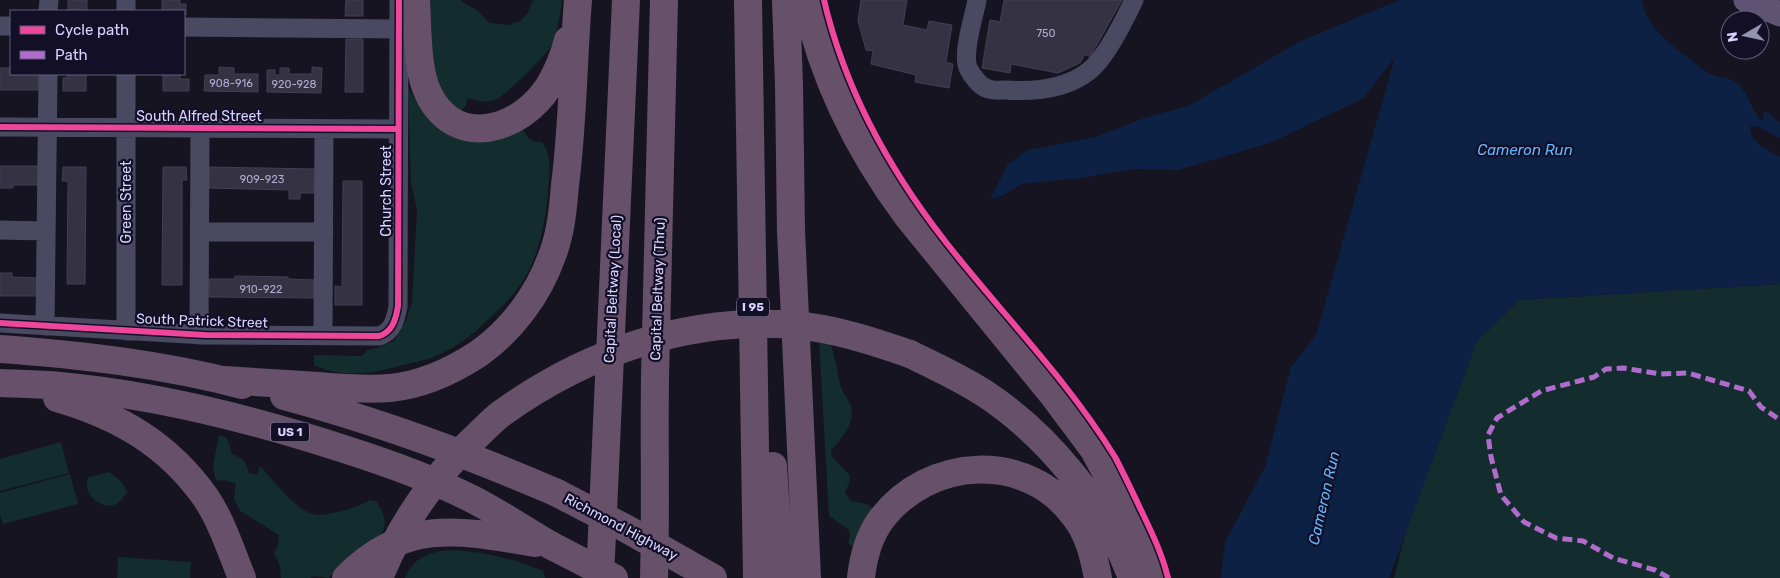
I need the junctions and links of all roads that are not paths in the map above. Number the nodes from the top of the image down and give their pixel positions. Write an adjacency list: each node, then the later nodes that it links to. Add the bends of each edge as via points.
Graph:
1 (399, 0): 14 (street, Church Street)
2 (416, 0): 11 (highway, via 420,59 428,93 447,119 462,127 477,129 505,124 520,116 548,87 562,60)
3 (626, 0): 45 (highway, Capital Beltway (Local))
4 (664, 0): 35 (highway, Capital Beltway (Thru))
5 (748, 0): 15 (highway, I 95)
6 (786, 0): 38 (highway)
7 (806, 0): 57 (highway, via 826,71 850,127 887,189 1094,450 1139,542)
8 (977, 0): 9 (street, via 966,57 968,66 975,79 988,89 1012,90 1058,86 1091,70)
9 (1134, 0)
10 (1746, 0): 12 (main road)
11 (578, 1): 36 (highway, via 561,223 544,276 525,308 507,329 469,360 448,371 390,388)
12 (1780, 14)
13 (185, 27): 14 (street)
14 (399, 28): 23 (street, Church Street)
15 (749, 35): 50 (highway, I 95); 51 (highway)
16 (48, 75): 19 (street)
17 (126, 75): 20 (street, Green Street)
18 (0, 127): 19 (street, South Alfred Street)
19 (47, 127): 20 (street, South Alfred Street); 25 (street)
20 (126, 128): 21 (street, South Alfred Street); 31 (street, Green Street)
21 (200, 128): 22 (street, South Alfred Street); 26 (street)
22 (324, 129): 23 (street, South Alfred Street); 27 (street)
23 (398, 129): 28 (street, Church Street, via 398,306)
24 (0, 230): 25 (street)
25 (46, 231): 30 (street)
26 (199, 232): 27 (street); 32 (street)
27 (324, 232): 33 (street)
28 (395, 321): 33 (street, South Patrick Street, via 387,333 379,336)
29 (0, 323): 30 (street, South Patrick Street)
30 (45, 326): 31 (street, South Patrick Street)
31 (126, 331): 32 (street, South Patrick Street)
32 (199, 335): 33 (street, South Patrick Street)
33 (323, 336)
34 (0, 349): 36 (highway, US 1, via 118,360)
35 (655, 379): 47 (highway); 48 (highway, Capital Beltway (Thru))
36 (224, 380): 49 (highway, Richmond Highway / US 1, bridge, via 366,419 443,446 555,492)
37 (4, 383): 39 (highway, via 75,403 146,436 168,455 206,498); 40 (highway, US 1, via 60,386 169,403 247,420 322,442 419,475 474,500)
38 (798, 398): 52 (highway); 53 (highway, via 812,443)
39 (229, 544): 41 (highway); 42 (highway)
40 (552, 546): 43 (highway, via 468,533 423,534 379,550); 46 (highway, US 1, bridge)
41 (236, 578)
42 (242, 578)
43 (346, 578)
44 (379, 578): 56 (highway, bridge, via 412,514 450,462 508,409 574,369 640,342 720,326 764,324 821,330 878,343 910,354 985,394 1020,420 1081,486 1114,538)
45 (600, 578)
46 (614, 578)
47 (639, 578)
48 (654, 578)
49 (713, 578)
50 (757, 578)
51 (780, 578)
52 (807, 578)
53 (824, 578)
54 (861, 578): 55 (highway, via 870,542 879,522 893,506 908,493 943,475 984,469 1022,477 1041,485 1060,499 1087,537)
55 (1098, 578)
56 (1132, 578)
57 (1150, 578)

